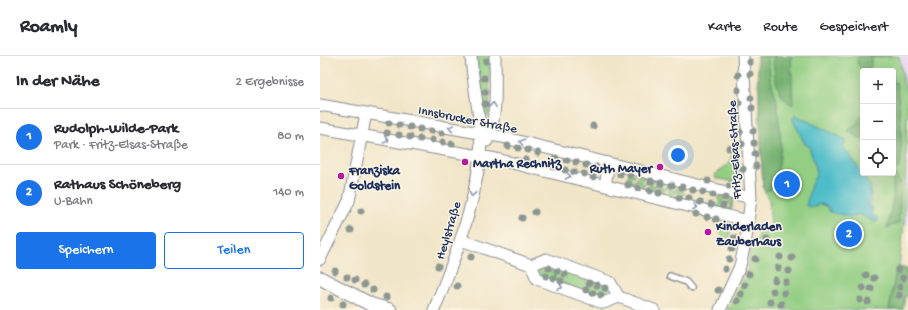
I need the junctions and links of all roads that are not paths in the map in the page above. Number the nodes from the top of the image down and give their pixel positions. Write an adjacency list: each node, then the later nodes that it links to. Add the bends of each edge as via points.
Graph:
1 (471, 56): 7 (street)
2 (494, 56): 7 (street, Heylstraße, one-way to 2, via 494,100)
3 (743, 56): 12 (street, Fritz-Elsas-Straße)
4 (320, 105): 5 (street, Innsbrucker Straße)
5 (366, 113): 7 (street, Innsbrucker Straße, one-way to 5); 8 (street)
6 (320, 128): 8 (street)
7 (485, 134): 9 (street, Heylstraße); 10 (street, Innsbrucker Straße, one-way to 7)
8 (362, 136): 9 (street, one-way to 9); 15 (street, via 349,201)
9 (480, 156): 11 (street, one-way to 11); 14 (street, Heylstraße, one-way to 14)
10 (609, 164): 11 (street); 12 (street, Innsbrucker Straße)
11 (605, 185): 13 (street, one-way to 13)
12 (750, 198): 13 (street, Fritz-Elsas-Straße)
13 (749, 221): 25 (street, Fritz-Elsas-Straße, via 740,266)
14 (461, 240): 16 (street); 23 (street, Heylstraße)
15 (320, 259)
16 (531, 265): 20 (street, one-way to 20, via 537,279 603,303); 20 (street, via 546,259 610,282)
17 (670, 276): 19 (lane, via 686,282)
18 (320, 278): 21 (street)
19 (691, 288)
20 (619, 298): 24 (street)
21 (376, 307): 22 (street)
22 (390, 310)
23 (434, 310)
24 (654, 310)
25 (720, 310)

